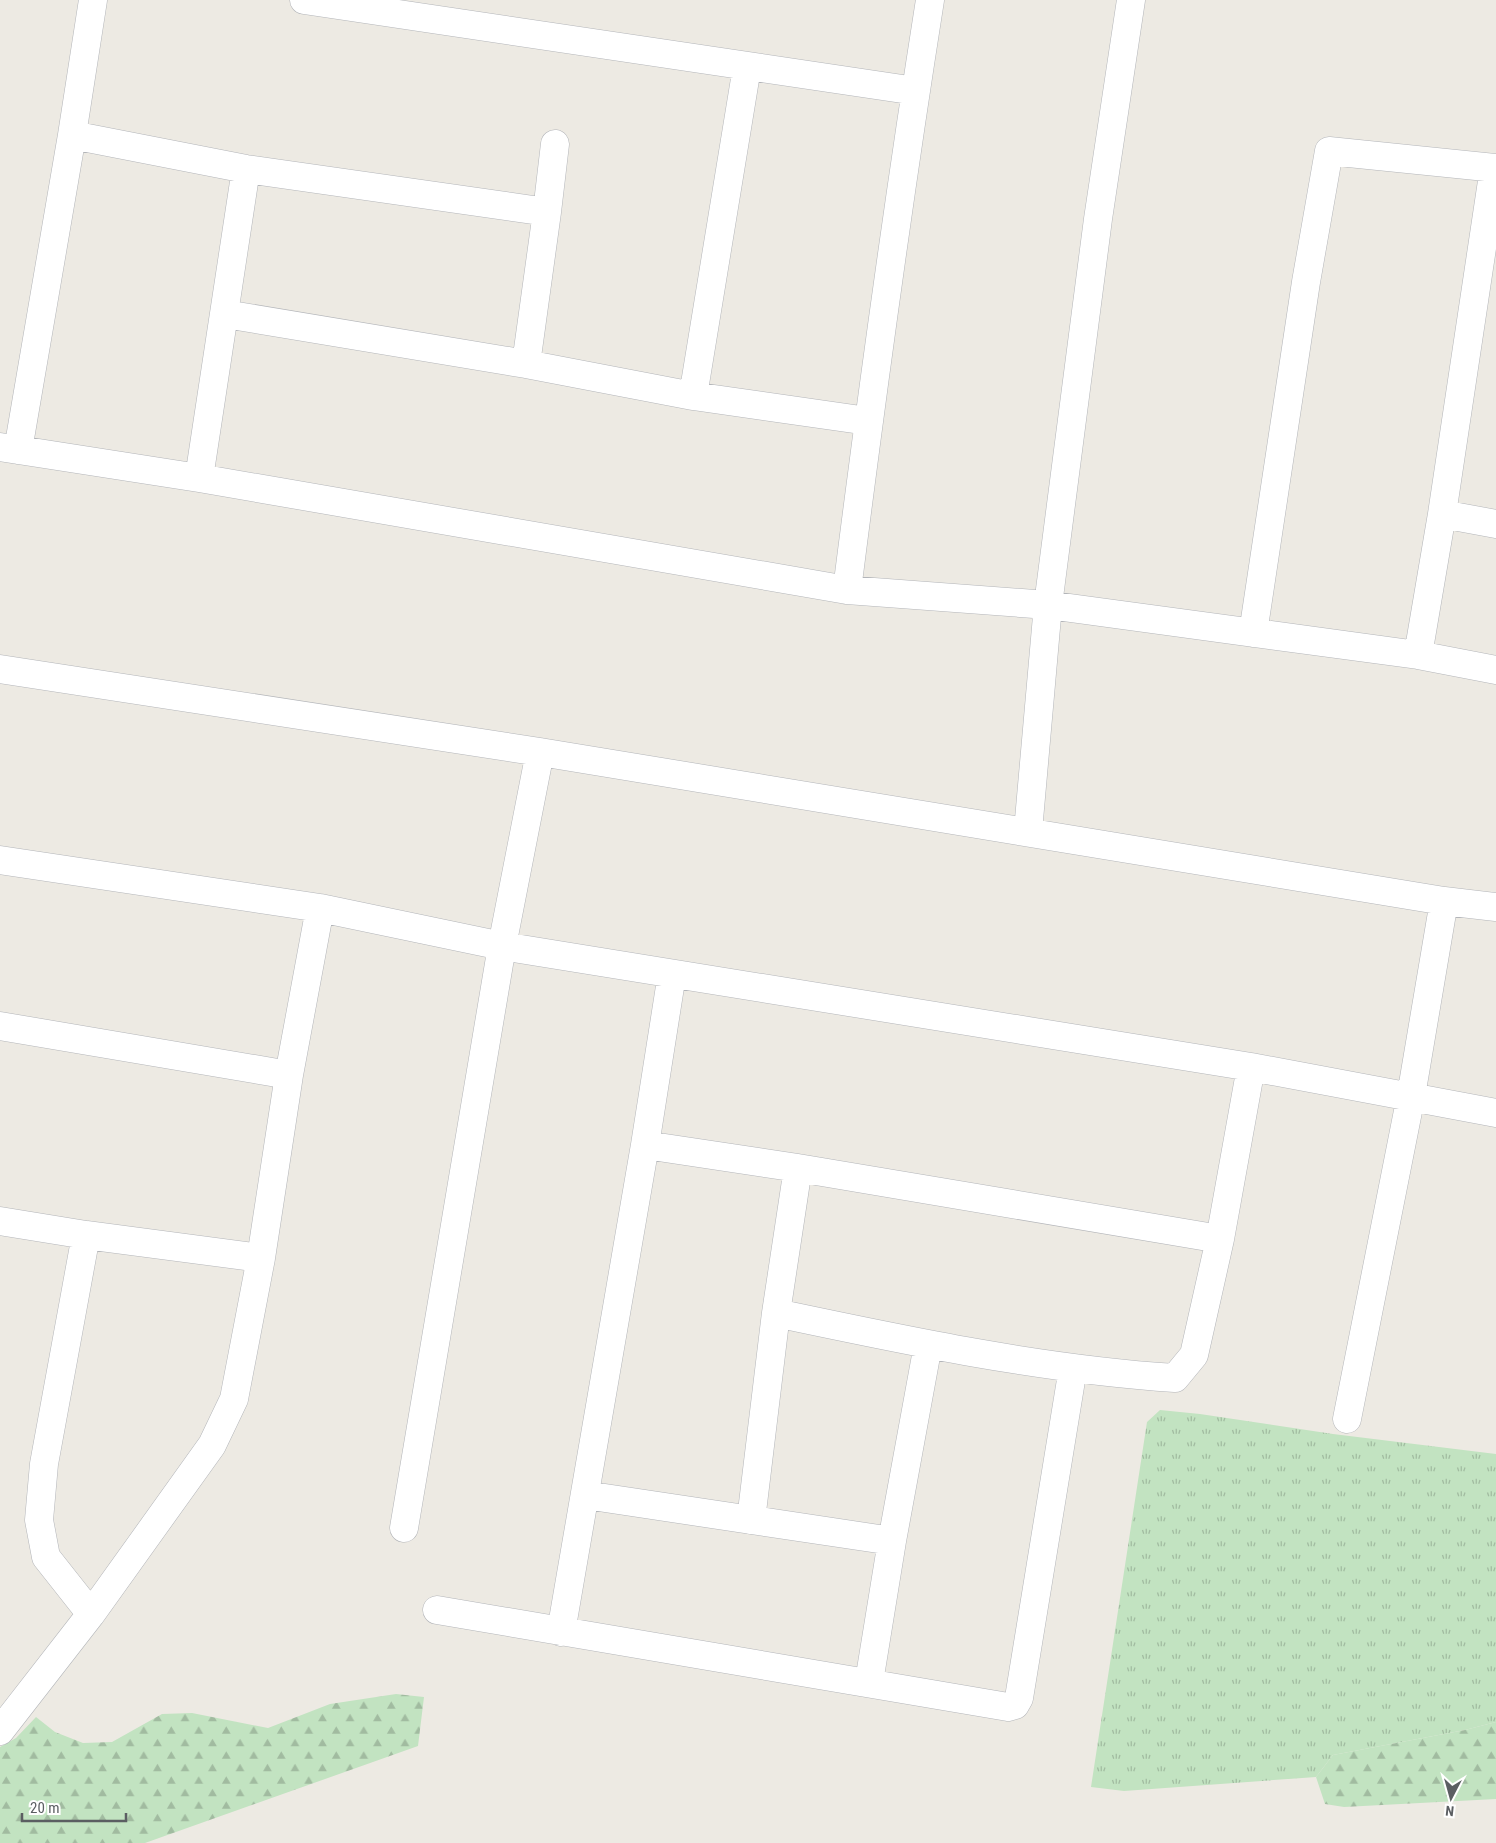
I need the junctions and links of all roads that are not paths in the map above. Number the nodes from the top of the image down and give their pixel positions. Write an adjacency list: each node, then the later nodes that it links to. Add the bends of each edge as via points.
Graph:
1 (93, 0): 7 (street)
2 (304, 0): 5 (street)
3 (930, 0): 6 (street)
4 (1131, 0): 21 (street, via 1098,219)
5 (747, 67): 6 (street); 14 (street)
6 (916, 91): 15 (street)
7 (72, 135): 10 (street); 16 (street)
8 (554, 144): 11 (street)
9 (1495, 168): 18 (street); 22 (street, via 1329,151)
10 (246, 169): 11 (street); 12 (street)
11 (547, 212): 13 (street)
12 (225, 314): 13 (street); 17 (street)
13 (526, 364): 14 (street)
14 (693, 396): 15 (street)
15 (868, 421): 20 (street)
16 (9, 448): 17 (street)
17 (199, 478): 20 (street)
18 (1442, 514): 19 (street); 23 (street)
19 (1496, 524)
20 (847, 590): 21 (street)
21 (1048, 606): 22 (street); 27 (street)
22 (1253, 633): 23 (street)
23 (1418, 655): 25 (street)
24 (0, 669): 26 (street)
25 (1496, 670)
26 (540, 752): 27 (street); 32 (street)
27 (1028, 831): 29 (street)
28 (0, 860): 31 (street)
29 (1444, 901): 30 (street); 37 (street)
30 (1496, 907)
31 (320, 908): 32 (street); 36 (street)
32 (502, 946): 33 (street); 51 (street)
33 (672, 974): 35 (street); 39 (street)
34 (0, 1026): 36 (street)
35 (1251, 1067): 37 (street); 43 (street)
36 (289, 1075): 44 (street)
37 (1411, 1096): 38 (street); 48 (street)
38 (1496, 1113)
39 (645, 1146): 40 (street); 49 (street)
40 (798, 1168): 43 (street); 45 (street)
41 (0, 1221): 42 (street)
42 (86, 1235): 44 (street); 54 (street, via 44,1464 39,1520 46,1557)
43 (1220, 1239): 47 (street, via 1194,1355 1175,1378)
44 (261, 1258): 54 (street, via 234,1398 212,1445)
45 (776, 1313): 46 (street); 50 (street)
46 (928, 1345): 47 (street); 52 (street)
47 (1073, 1368): 56 (street, via 1019,1698 1015,1705 1008,1707)
48 (1347, 1419)
49 (585, 1495): 50 (street); 55 (street)
50 (751, 1520): 52 (street)
51 (404, 1528)
52 (892, 1541): 56 (street)
53 (437, 1610): 55 (street)
54 (91, 1614): 57 (street)
55 (561, 1632): 56 (street)
56 (869, 1682)
57 (0, 1731)

